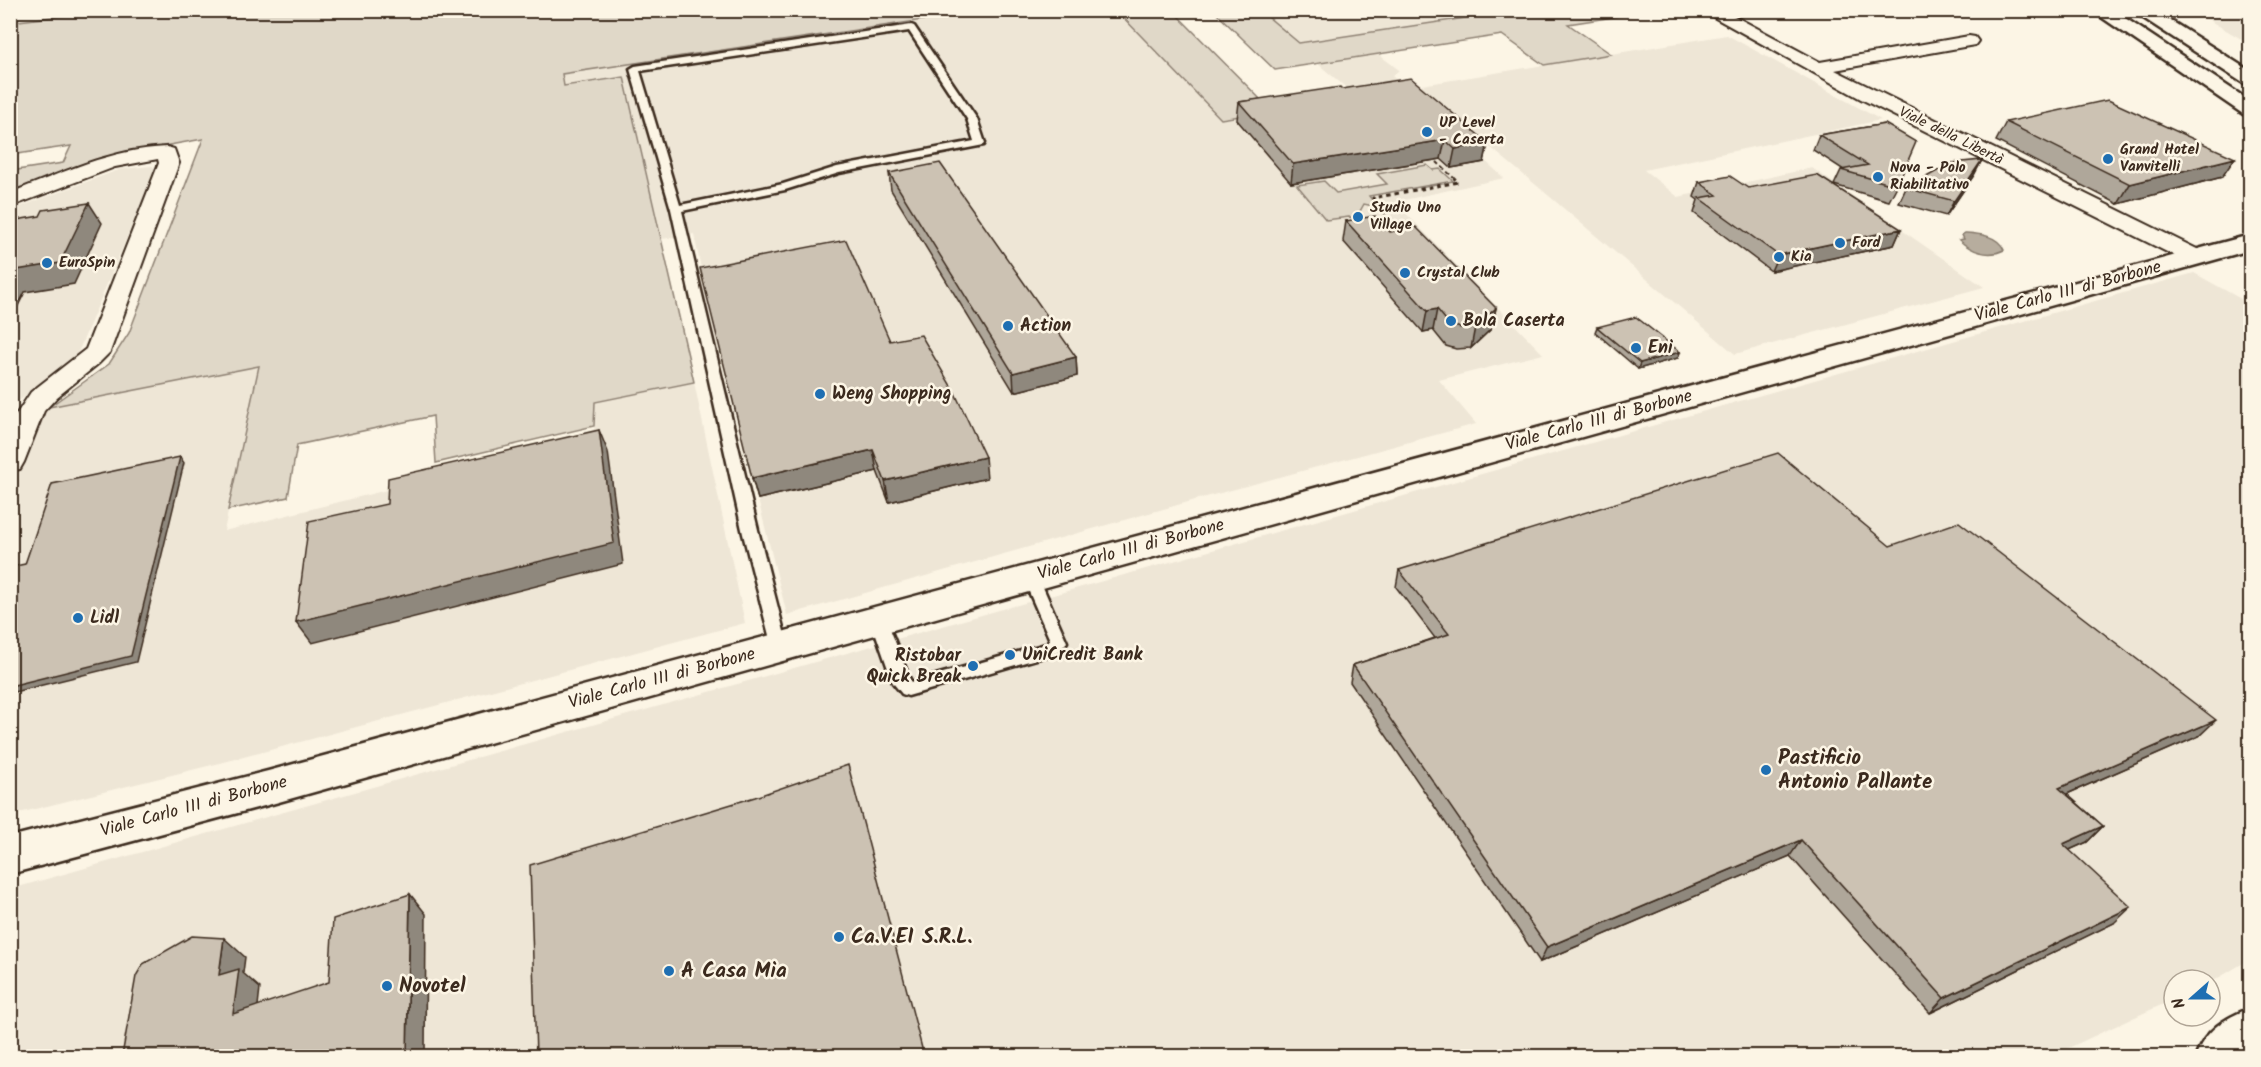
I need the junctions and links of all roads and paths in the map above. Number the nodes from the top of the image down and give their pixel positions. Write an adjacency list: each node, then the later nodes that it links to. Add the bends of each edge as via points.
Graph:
1 (2100, 10): 9 (main road)
2 (2114, 10): 8 (main road)
3 (2140, 10): 7 (main road)
4 (1715, 11): 6 (street, Viale della Libertà)
5 (1969, 41): 6 (street)
6 (1816, 68): 15 (street, Viale della Libertà)
7 (2250, 79)
8 (2250, 97)
9 (2250, 110)
10 (1437, 162): 13 (path, via 1458,182 1373,198)
11 (10, 201): 16 (street, via 125,157 167,153 169,164 97,352 32,408)
12 (676, 208): 12 (lane, via 635,69 911,27 972,119 980,142); 19 (lane)
13 (1386, 214)
14 (2250, 242): 15 (main road, Viale Carlo III di Borbone)
15 (2195, 257): 17 (main road, Viale Carlo III di Borbone)
16 (10, 462)
17 (1031, 578): 18 (main road, Viale Carlo III di Borbone); 18 (lane, via 1059,642 1051,650 908,689 901,683)
18 (879, 620): 19 (main road, Viale Carlo III di Borbone)
19 (780, 647): 20 (main road, Viale Carlo III di Borbone)
20 (10, 856)
21 (2250, 1031): 22 (main road)
22 (2220, 1056)

